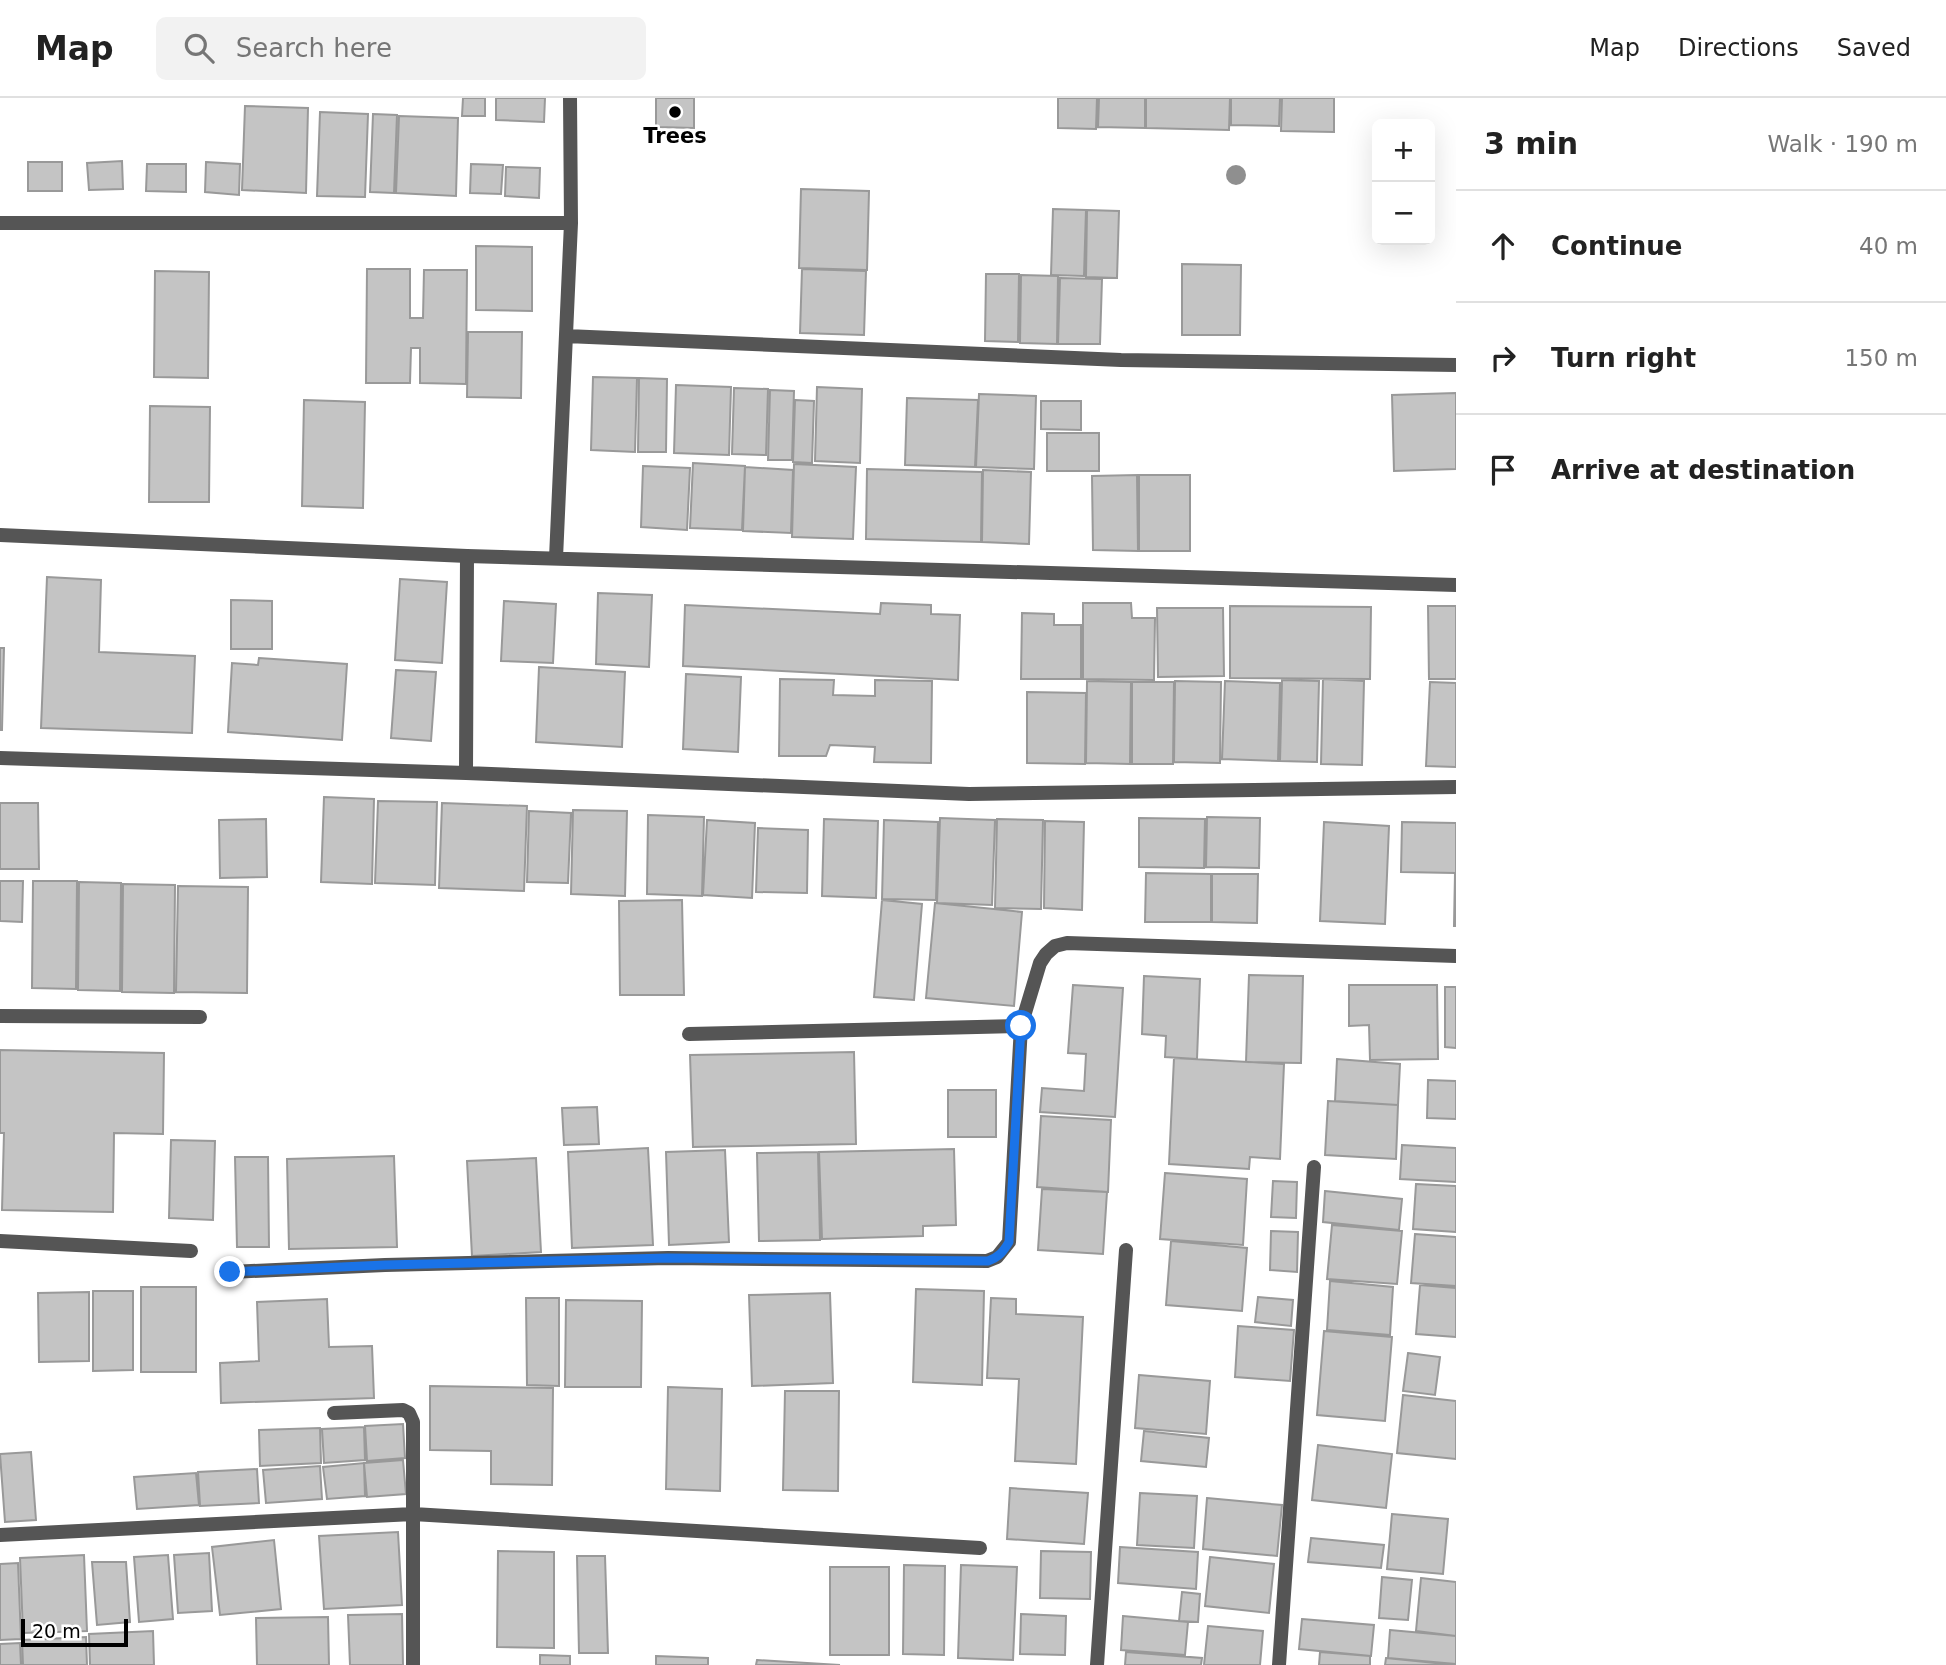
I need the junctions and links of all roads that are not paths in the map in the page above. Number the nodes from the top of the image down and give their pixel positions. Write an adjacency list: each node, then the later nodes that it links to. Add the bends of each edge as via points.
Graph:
1 (570, 98): 3 (street)
2 (0, 223): 3 (street)
3 (571, 223): 4 (street)
4 (566, 336): 5 (street, via 1121,360); 8 (street)
5 (1456, 365)
6 (0, 535): 7 (street)
7 (467, 556): 8 (street); 11 (street)
8 (556, 558): 9 (street)
9 (1456, 585)
10 (0, 758): 11 (street)
11 (466, 773): 12 (street, via 969,794)
12 (1456, 787)
13 (1456, 956): 16 (street, via 1067,943 1055,946 1040,963)
14 (0, 1016): 15 (street)
15 (200, 1017)
16 (1021, 1026): 17 (street); 22 (street, via 1009,1242 1004,1252 988,1261 668,1258)
17 (689, 1034)
18 (1314, 1167): 29 (street)
19 (0, 1241): 21 (street)
20 (1126, 1250): 28 (street)
21 (191, 1251)
22 (230, 1272)
23 (334, 1413): 24 (street, via 409,1413 413,1422)
24 (413, 1514): 25 (street); 26 (street); 27 (street)
25 (0, 1535)
26 (980, 1548)
27 (413, 1665)
28 (1097, 1665)
29 (1279, 1665)

